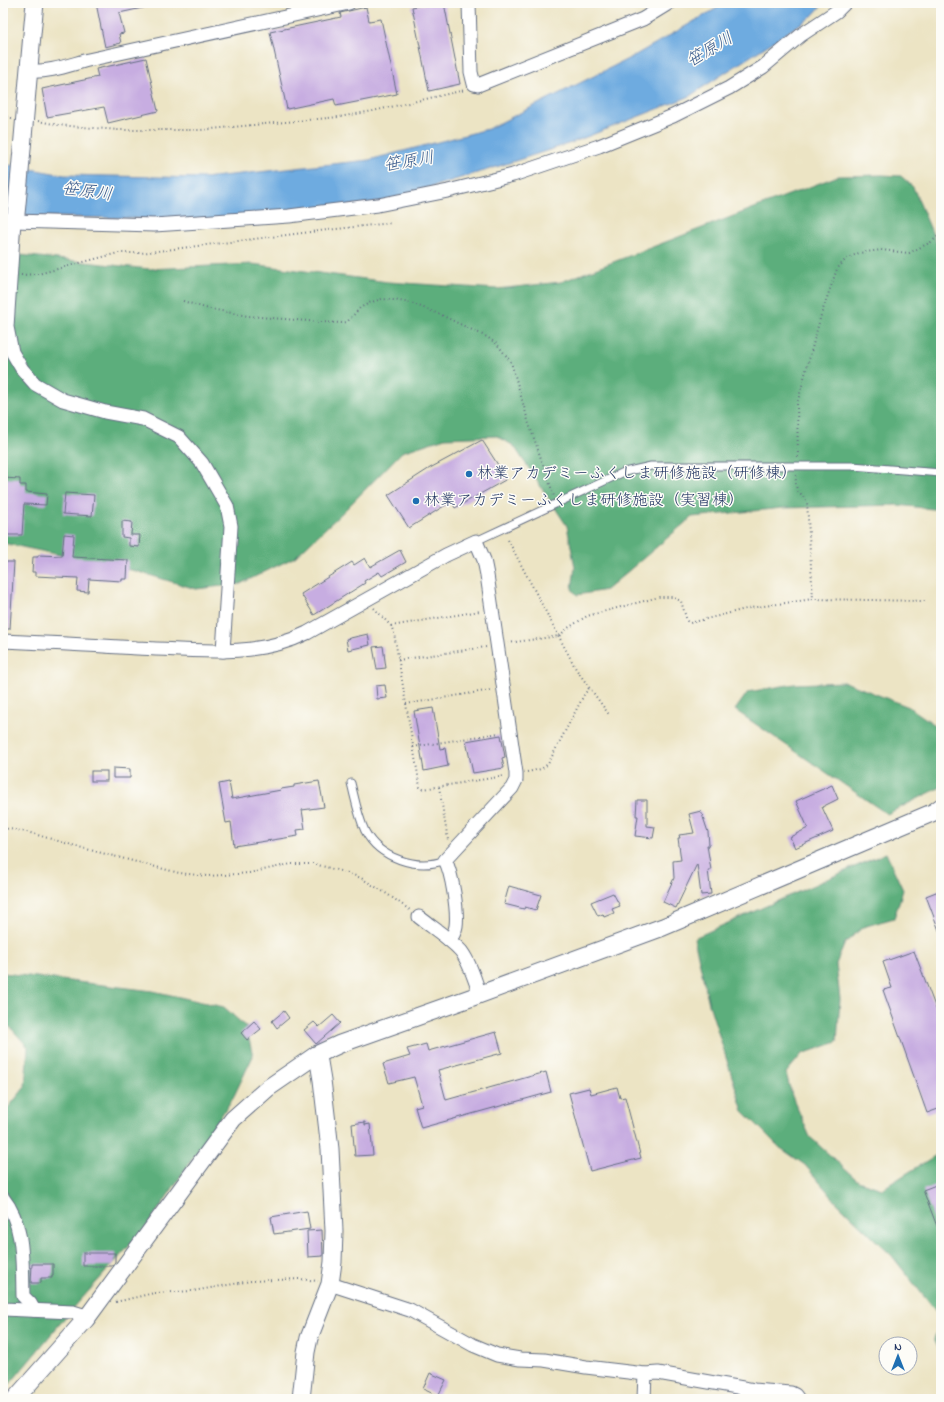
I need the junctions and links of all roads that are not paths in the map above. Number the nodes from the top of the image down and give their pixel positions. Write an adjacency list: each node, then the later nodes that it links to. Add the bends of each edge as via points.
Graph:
1 (35, 3): 7 (street)
2 (349, 3): 6 (street)
3 (469, 3): 4 (street, via 471,72 474,84 478,85 643,19)
4 (669, 3)
5 (845, 3): 8 (street, via 763,67 729,88 673,116 599,146 513,175 378,206 289,216 154,225)
6 (299, 8): 7 (street, via 49,70)
7 (29, 70): 8 (street, via 26,119)
8 (11, 218): 12 (street, via 7,327 12,352 22,369 35,384 63,400 143,419 179,437 202,463 227,506 231,526)
9 (941, 473): 10 (lane, via 852,466 651,466 624,472)
10 (476, 541): 12 (street, via 290,641 243,650); 15 (street, via 484,560 493,609 516,780 512,788)
11 (3, 641): 12 (street)
12 (223, 650)
13 (351, 783): 15 (lane, via 365,830 384,851 398,859 421,864 438,863)
14 (941, 807): 18 (street, via 914,821 663,927)
15 (448, 858): 17 (street, via 456,916 455,931)
16 (419, 917): 17 (street)
17 (449, 940): 18 (street, via 464,956)
18 (480, 995): 19 (street, via 340,1044)
19 (316, 1055): 21 (street, via 322,1080 330,1149 334,1231); 24 (street, via 268,1088 233,1120)
20 (3, 1198): 23 (street, via 14,1216 19,1239 23,1260 23,1296)
21 (330, 1284): 25 (street, via 410,1310 473,1345 497,1355); 27 (street, via 309,1338)
22 (3, 1309): 23 (street)
23 (34, 1310): 24 (street, via 73,1312)
24 (86, 1318): 26 (street)
25 (645, 1374): 28 (street); 29 (street, via 658,1373 754,1390 791,1393)
26 (15, 1399)
27 (301, 1399)
28 (644, 1399)
29 (798, 1399)

